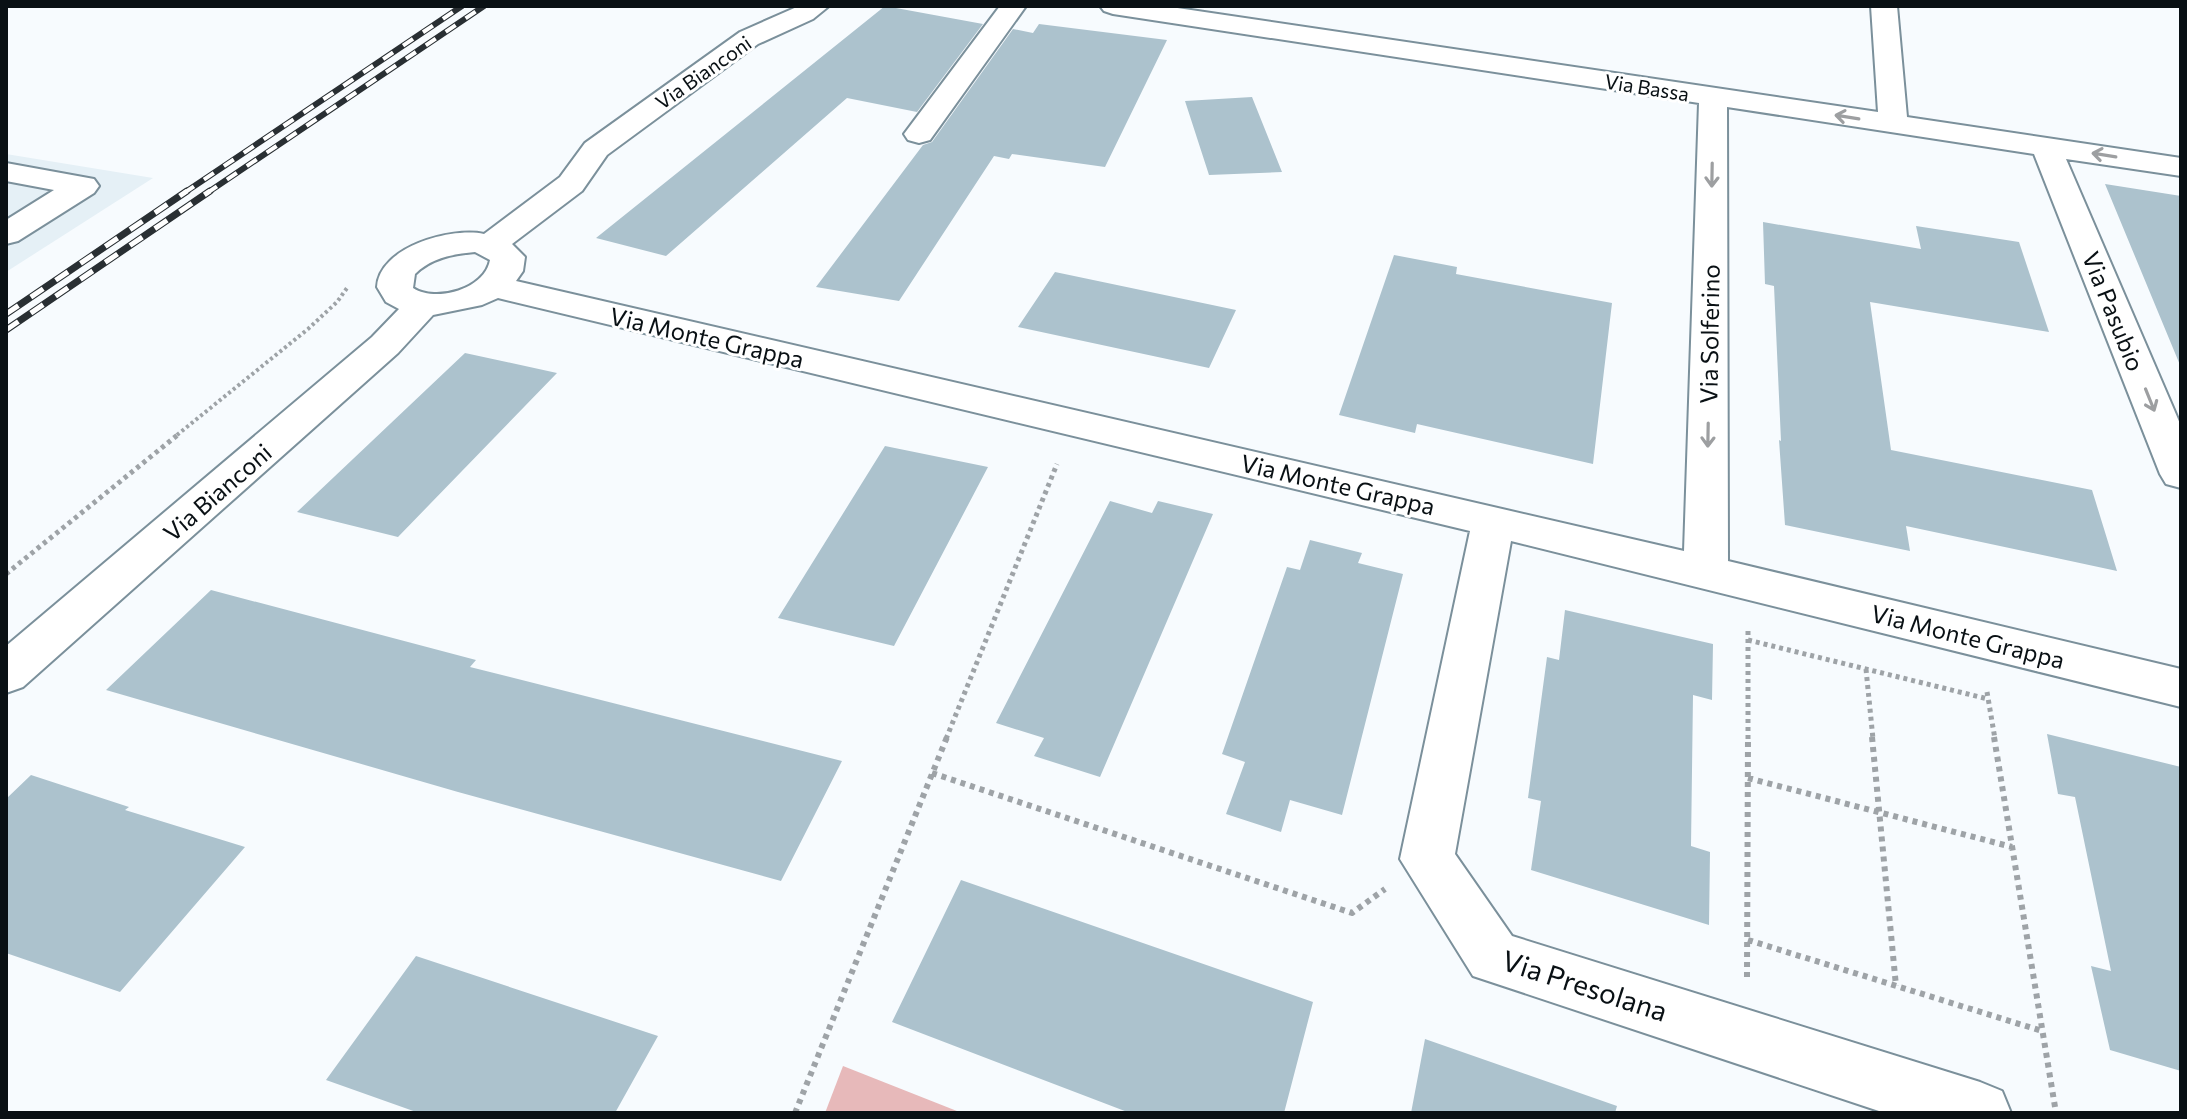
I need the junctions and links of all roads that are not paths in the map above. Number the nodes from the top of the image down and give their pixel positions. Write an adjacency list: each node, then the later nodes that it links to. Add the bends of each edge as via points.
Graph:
1 (816, 6): 12 (street, Via Bianconi, via 749,38 596,149 571,184)
2 (1013, 6): 7 (street)
3 (1113, 6): 5 (street, Via Bassa)
4 (1884, 6): 6 (street)
5 (1713, 97): 6 (street, Via Bassa, one-way to 5); 17 (street, Via Solferino, one-way to 17)
6 (1893, 124): 8 (street, Via Bassa)
7 (919, 134)
8 (2046, 147): 9 (street, Via Bassa, one-way to 8); 15 (street, Via Pasubio, one-way to 15)
9 (2181, 167)
10 (6, 172): 11 (street, via 83,186)
11 (6, 234)
12 (490, 245): 13 (street, via 508,257 509,266); 14 (street, via 437,248 405,264 394,285 397,294)
13 (493, 286): 14 (street, via 460,300); 16 (street, Via Monte Grappa)
14 (424, 304): 18 (street, Via Bianconi, via 385,345)
15 (2181, 474)
16 (1493, 521): 17 (street, Via Monte Grappa); 20 (street, Via Presolana, via 1427,859 1493,957)
17 (1706, 572): 19 (street, Via Monte Grappa)
18 (6, 674)
19 (2181, 688)
20 (1980, 1113)

